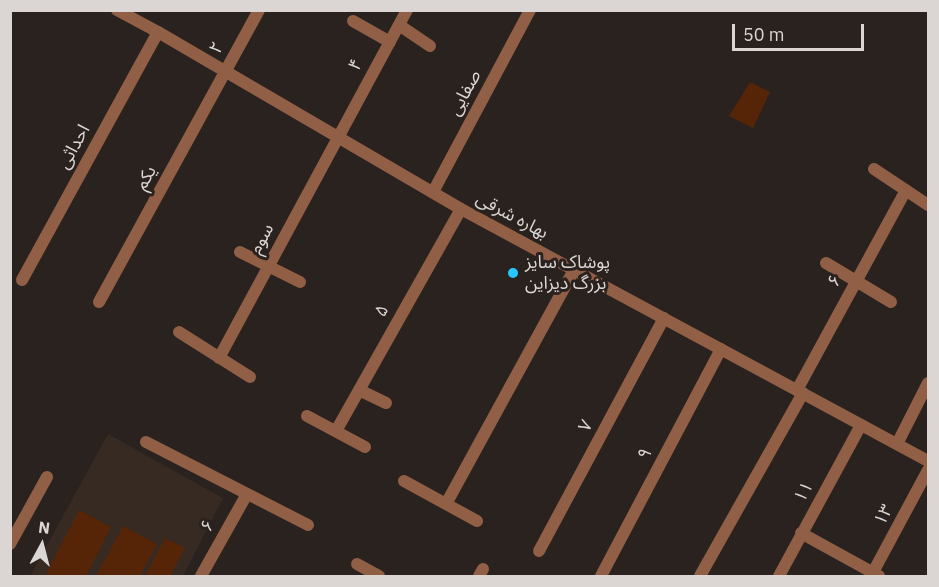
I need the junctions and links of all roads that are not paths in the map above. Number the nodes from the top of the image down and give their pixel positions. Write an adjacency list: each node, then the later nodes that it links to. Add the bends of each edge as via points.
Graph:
1 (117, 10): 7 (street, بهاره شرقی)
2 (259, 10): 10 (street, ۲)
3 (407, 10): 6 (street, ۴)
4 (530, 10): 14 (street, صفایی)
5 (353, 21): 8 (street)
6 (399, 25): 8 (street, ۴); 9 (street)
7 (158, 32): 10 (street, بهاره شرقی); 21 (street, احداثی)
8 (390, 42): 11 (street, ۴)
9 (430, 46)
10 (224, 72): 11 (street, بهاره شرقی); 24 (street, یکم)
11 (337, 137): 14 (street, بهاره شرقی); 19 (street, سوم)
12 (874, 169): 13 (street)
13 (906, 190): 15 (street); 23 (street, ۶)
14 (433, 192): 16 (street, بهاره شرقی)
15 (928, 205)
16 (461, 209): 20 (street, بهاره شرقی); 32 (street, ۵)
17 (240, 252): 19 (street)
18 (826, 264): 23 (street)
19 (268, 266): 22 (street); 29 (street, سوم)
20 (574, 270): 26 (street, بهاره شرقی); 46 (street)
21 (22, 280)
22 (300, 282)
23 (856, 282): 25 (street); 33 (street, ۶)
24 (99, 302)
25 (891, 302)
26 (664, 318): 28 (street, بهاره شرقی); 51 (street, ۷)
27 (179, 332): 29 (street)
28 (721, 349): 33 (street, بهاره شرقی); 56 (street, ۹)
29 (219, 358): 30 (street)
30 (250, 377)
31 (928, 383): 39 (street)
32 (359, 390): 34 (street); 37 (street, ۵)
33 (800, 392): 36 (street, بهاره شرقی); 57 (street, ۶)
34 (386, 403)
35 (308, 416): 37 (street)
36 (861, 424): 39 (street, بهاره شرقی); 49 (street, ۱۱)
37 (336, 431): 40 (street)
38 (146, 442): 45 (street)
39 (897, 444): 41 (street, بهاره شرقی)
40 (365, 447)
41 (928, 461)
42 (928, 470): 53 (street, ۱۳)
43 (46, 477): 50 (street)
44 (404, 481): 46 (street)
45 (247, 494): 48 (street); 54 (street, ۶)
46 (446, 504): 47 (street)
47 (477, 521)
48 (308, 525)
49 (801, 533): 53 (street); 58 (street, ۱۱)
50 (10, 544)
51 (538, 551)
52 (357, 564): 55 (street)
53 (875, 575)
54 (201, 576)
55 (379, 576)
56 (601, 576)
57 (700, 576)
58 (779, 576)

